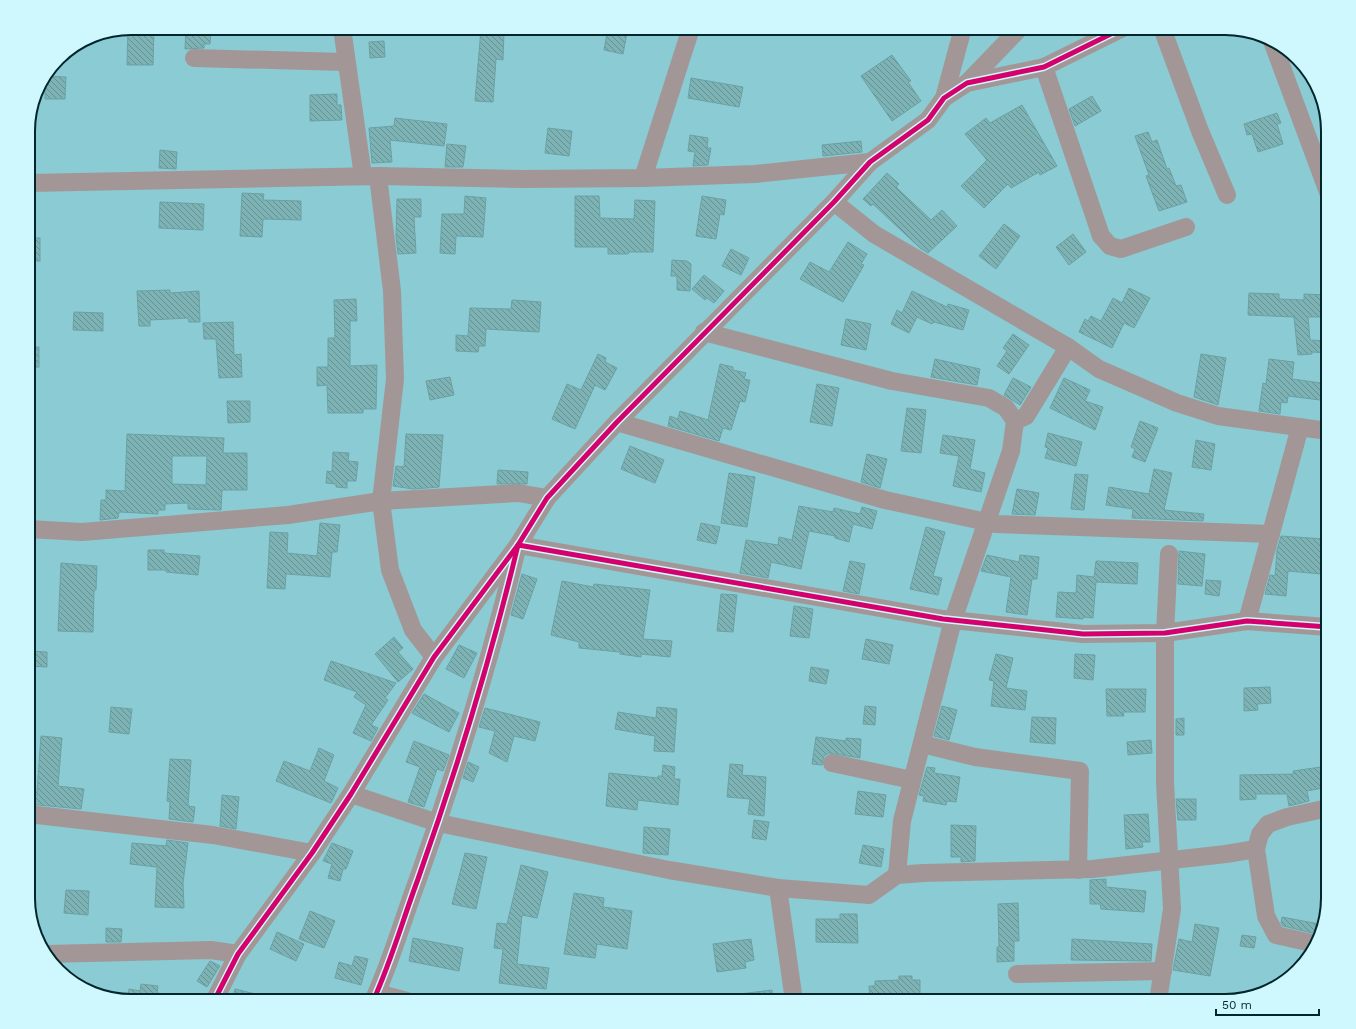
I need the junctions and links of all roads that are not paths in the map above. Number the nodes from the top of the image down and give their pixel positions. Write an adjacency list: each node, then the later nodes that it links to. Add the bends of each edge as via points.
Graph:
1 (343, 35): 9 (street)
2 (689, 35): 16 (street)
3 (961, 35): 12 (street)
4 (1013, 35): 11 (street)
5 (1109, 35): 10 (street)
6 (1165, 35): 18 (street)
7 (1275, 50): 14 (street)
8 (194, 58): 9 (street)
9 (345, 62): 15 (street)
10 (1044, 67): 11 (street); 20 (street, via 1101,236 1105,241 1110,246 1121,249)
11 (968, 83): 12 (street)
12 (944, 98): 13 (street, via 928,120)
13 (870, 162): 16 (street, via 755,174); 19 (street)
14 (1321, 173)
15 (371, 176): 16 (street); 17 (street); 28 (street, via 392,291 395,379)
16 (643, 178)
17 (35, 183)
18 (1227, 195)
19 (834, 202): 21 (street); 22 (street, via 874,234)
20 (1186, 227)
21 (704, 332): 23 (street, via 892,381 989,398 1006,408); 24 (street)
22 (1068, 347): 23 (street, via 1026,416); 25 (street, via 1099,369 1177,403 1218,416)
23 (1015, 421): 29 (street, via 1011,451)
24 (617, 422): 27 (street); 29 (street, via 885,500)
25 (1300, 427): 26 (street); 31 (street)
26 (1321, 430)
27 (547, 498): 28 (street, via 518,493); 32 (street)
28 (381, 501): 30 (street, via 288,515 204,523 82,532); 38 (street, via 390,570 413,630)
29 (986, 522): 31 (street); 34 (street)
30 (35, 530)
31 (1271, 534): 35 (street)
32 (518, 545): 34 (street); 38 (street); 45 (street, via 483,680)
33 (1169, 554): 37 (street)
34 (953, 620): 37 (street, via 1083,634); 39 (street)
35 (1247, 621): 36 (street); 37 (street)
36 (1321, 626)
37 (1165, 633): 48 (street)
38 (434, 657): 42 (street)
39 (922, 744): 41 (street); 49 (street, via 975,757 1080,770)
40 (832, 764): 41 (street)
41 (912, 780): 50 (street, via 902,821)
42 (351, 794): 45 (street); 47 (street)
43 (1321, 810): 46 (street, via 1268,824 1260,834)
44 (35, 815): 47 (street, via 213,835)
45 (438, 823): 51 (street, via 669,870); 58 (street)
46 (1256, 849): 48 (street); 52 (street, via 1266,916 1276,935)
47 (312, 853): 54 (street)
48 (1168, 861): 49 (street); 55 (street, via 1172,909)
49 (1078, 870): 50 (street)
50 (897, 875): 51 (street, via 869,894)
51 (778, 888): 59 (street)
52 (1310, 943)
53 (53, 954): 54 (street, via 211,950)
54 (238, 954): 57 (street)
55 (1163, 971): 56 (street); 60 (street)
56 (1017, 974)
57 (218, 994)
58 (376, 994)
59 (793, 994)
60 (1159, 994)

